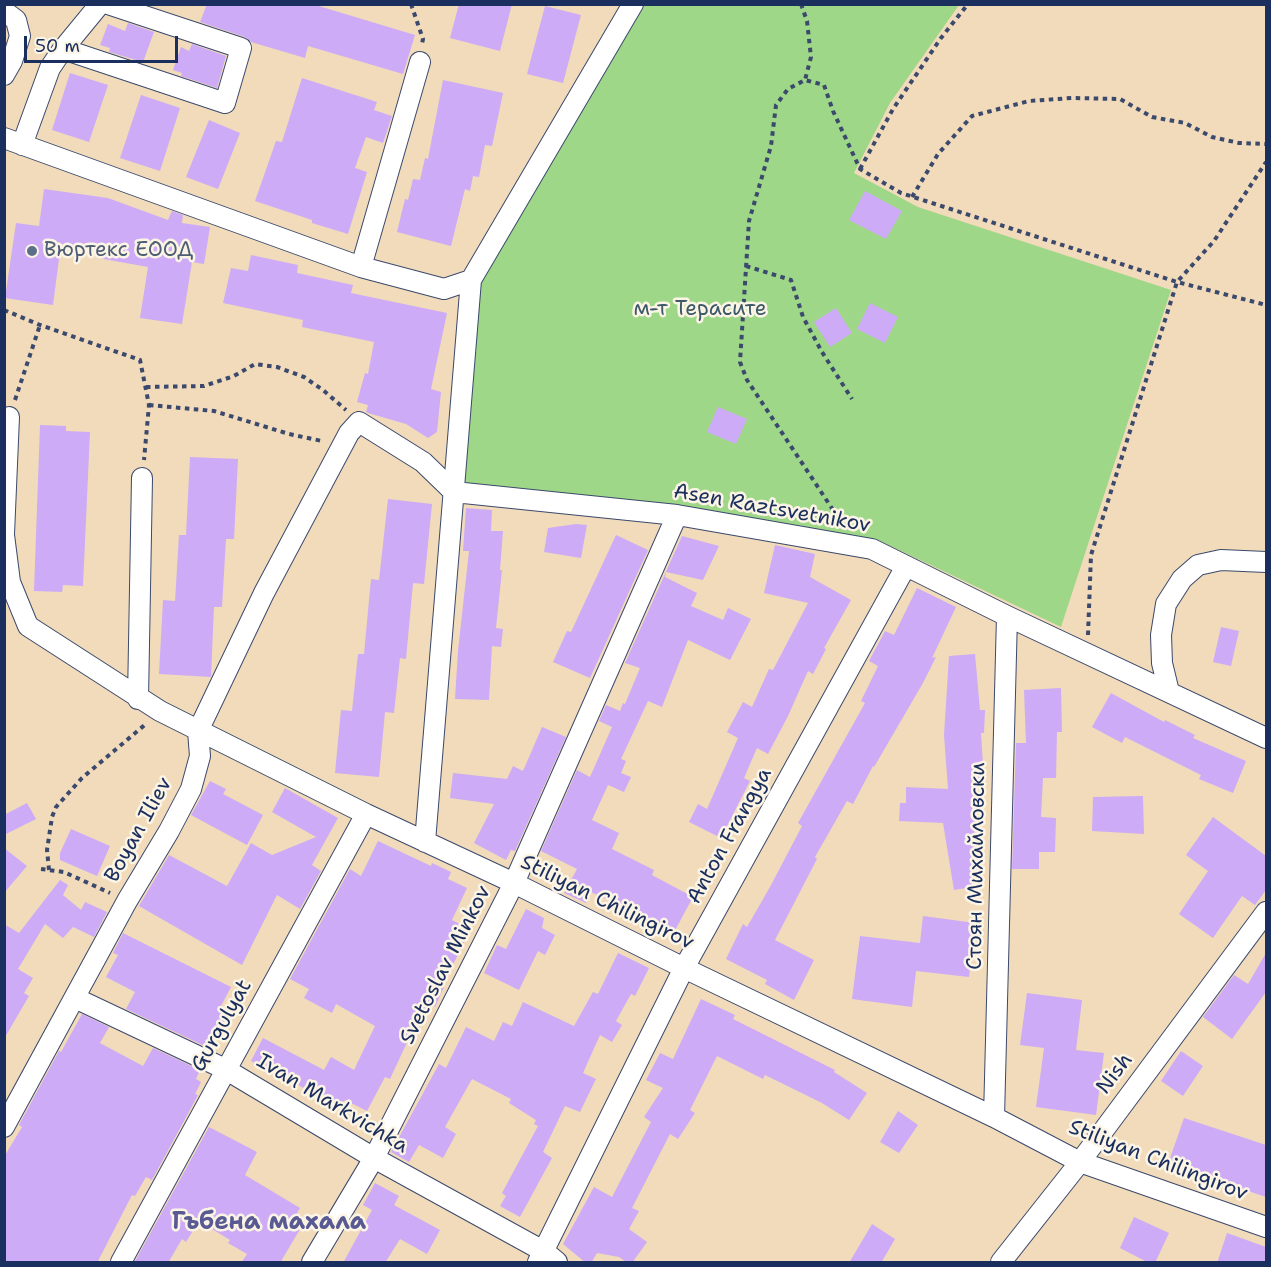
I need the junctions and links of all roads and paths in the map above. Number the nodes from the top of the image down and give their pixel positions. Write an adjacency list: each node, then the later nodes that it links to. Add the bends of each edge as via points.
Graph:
1 (100, 4): 8 (street)
2 (108, 4): 8 (street, via 241,48 225,103)
3 (411, 4): 9 (path, via 423,39)
4 (633, 4): 19 (street)
5 (801, 4): 11 (path, via 812,57)
6 (968, 4): 15 (path, via 893,109)
7 (4, 11): 10 (street, via 16,20 20,36)
8 (63, 49): 12 (street)
9 (420, 62): 18 (street)
10 (4, 75)
11 (805, 80): 15 (path, via 824,85); 17 (path, via 788,89 776,105 771,146 749,221)
12 (13, 142): 18 (street)
13 (1266, 144): 16 (path, via 1212,137 1185,123 1152,117 1120,99 1029,101 972,116 938,154)
14 (1266, 162): 20 (path, via 1214,241)
15 (860, 169): 16 (path)
16 (912, 197): 20 (path)
17 (746, 266): 25 (path, via 791,280 803,317); 33 (path, via 740,362 747,380)
18 (361, 267): 19 (street, via 444,289)
19 (471, 280): 30 (street)
20 (1177, 282): 21 (path); 37 (path, via 1091,555)
21 (1266, 305)
22 (4, 310): 23 (path)
23 (40, 325): 24 (path, via 140,360); 27 (path)
24 (146, 387): 26 (path); 28 (path, via 204,386 255,364 277,367 304,377 323,390)
25 (852, 399)
26 (149, 405): 28 (path, via 214,411 324,441); 29 (path)
27 (9, 417): 32 (street, Stiliyan Chilingirov)
28 (354, 428): 30 (street, via 423,462); 41 (street, Boyan Iliev, via 264,594)
29 (142, 478): 39 (street)
30 (454, 492): 31 (street, Asen Raztsvetnikov); 44 (street)
31 (677, 515): 33 (street, Asen Raztsvetnikov); 47 (street, Svetoslav Minkov)
32 (4, 535): 39 (street, Stiliyan Chilingirov, via 10,582 28,626)
33 (858, 548): 35 (street, Asen Raztsvetnikov, via 872,549)
34 (1266, 562): 38 (street, via 1221,560 1198,565 1182,579 1167,604 1161,634)
35 (906, 566): 36 (street, Asen Raztsvetnikov); 50 (street, Anton Frangya)
36 (1007, 616): 37 (street, Asen Raztsvetnikov); 53 (street, Стоян Михайловски)
37 (1088, 654): 38 (street, Asen Raztsvetnikov)
38 (1169, 692): 42 (street, Asen Raztsvetnikov)
39 (138, 699): 40 (street, Stiliyan Chilingirov)
40 (160, 711): 41 (street, Stiliyan Chilingirov); 46 (path, via 82,778 56,807 47,850)
41 (198, 731): 43 (street, Stiliyan Chilingirov); 48 (street, Boyan Iliev, via 200,756 191,789)
42 (1266, 738)
43 (366, 814): 44 (street, Stiliyan Chilingirov); 52 (street, Gurgulyat)
44 (425, 842): 47 (street, Stiliyan Chilingirov)
45 (40, 869): 46 (path)
46 (49, 870): 48 (path, via 64,872)
47 (514, 883): 50 (street, Stiliyan Chilingirov); 55 (street, Svetoslav Minkov)
48 (127, 901): 51 (street, Boyan Iliev)
49 (1266, 912): 56 (street, Nish)
50 (684, 968): 53 (street, Stiliyan Chilingirov); 58 (street, Anton Frangya)
51 (75, 998): 52 (street, Ivan Markvichka); 54 (street, Boyan Iliev)
52 (225, 1069): 55 (street, Ivan Markvichka); 59 (street, Gurgulyat)
53 (994, 1117): 56 (street, Stiliyan Chilingirov)
54 (4, 1127)
55 (374, 1158): 58 (street, Ivan Markvichka); 60 (street, Svetoslav Minkov)
56 (1080, 1162): 57 (street, Stiliyan Chilingirov); 61 (street, Nish)
57 (1266, 1227)
58 (547, 1259)
59 (121, 1263)
60 (312, 1263)
61 (1001, 1263)

